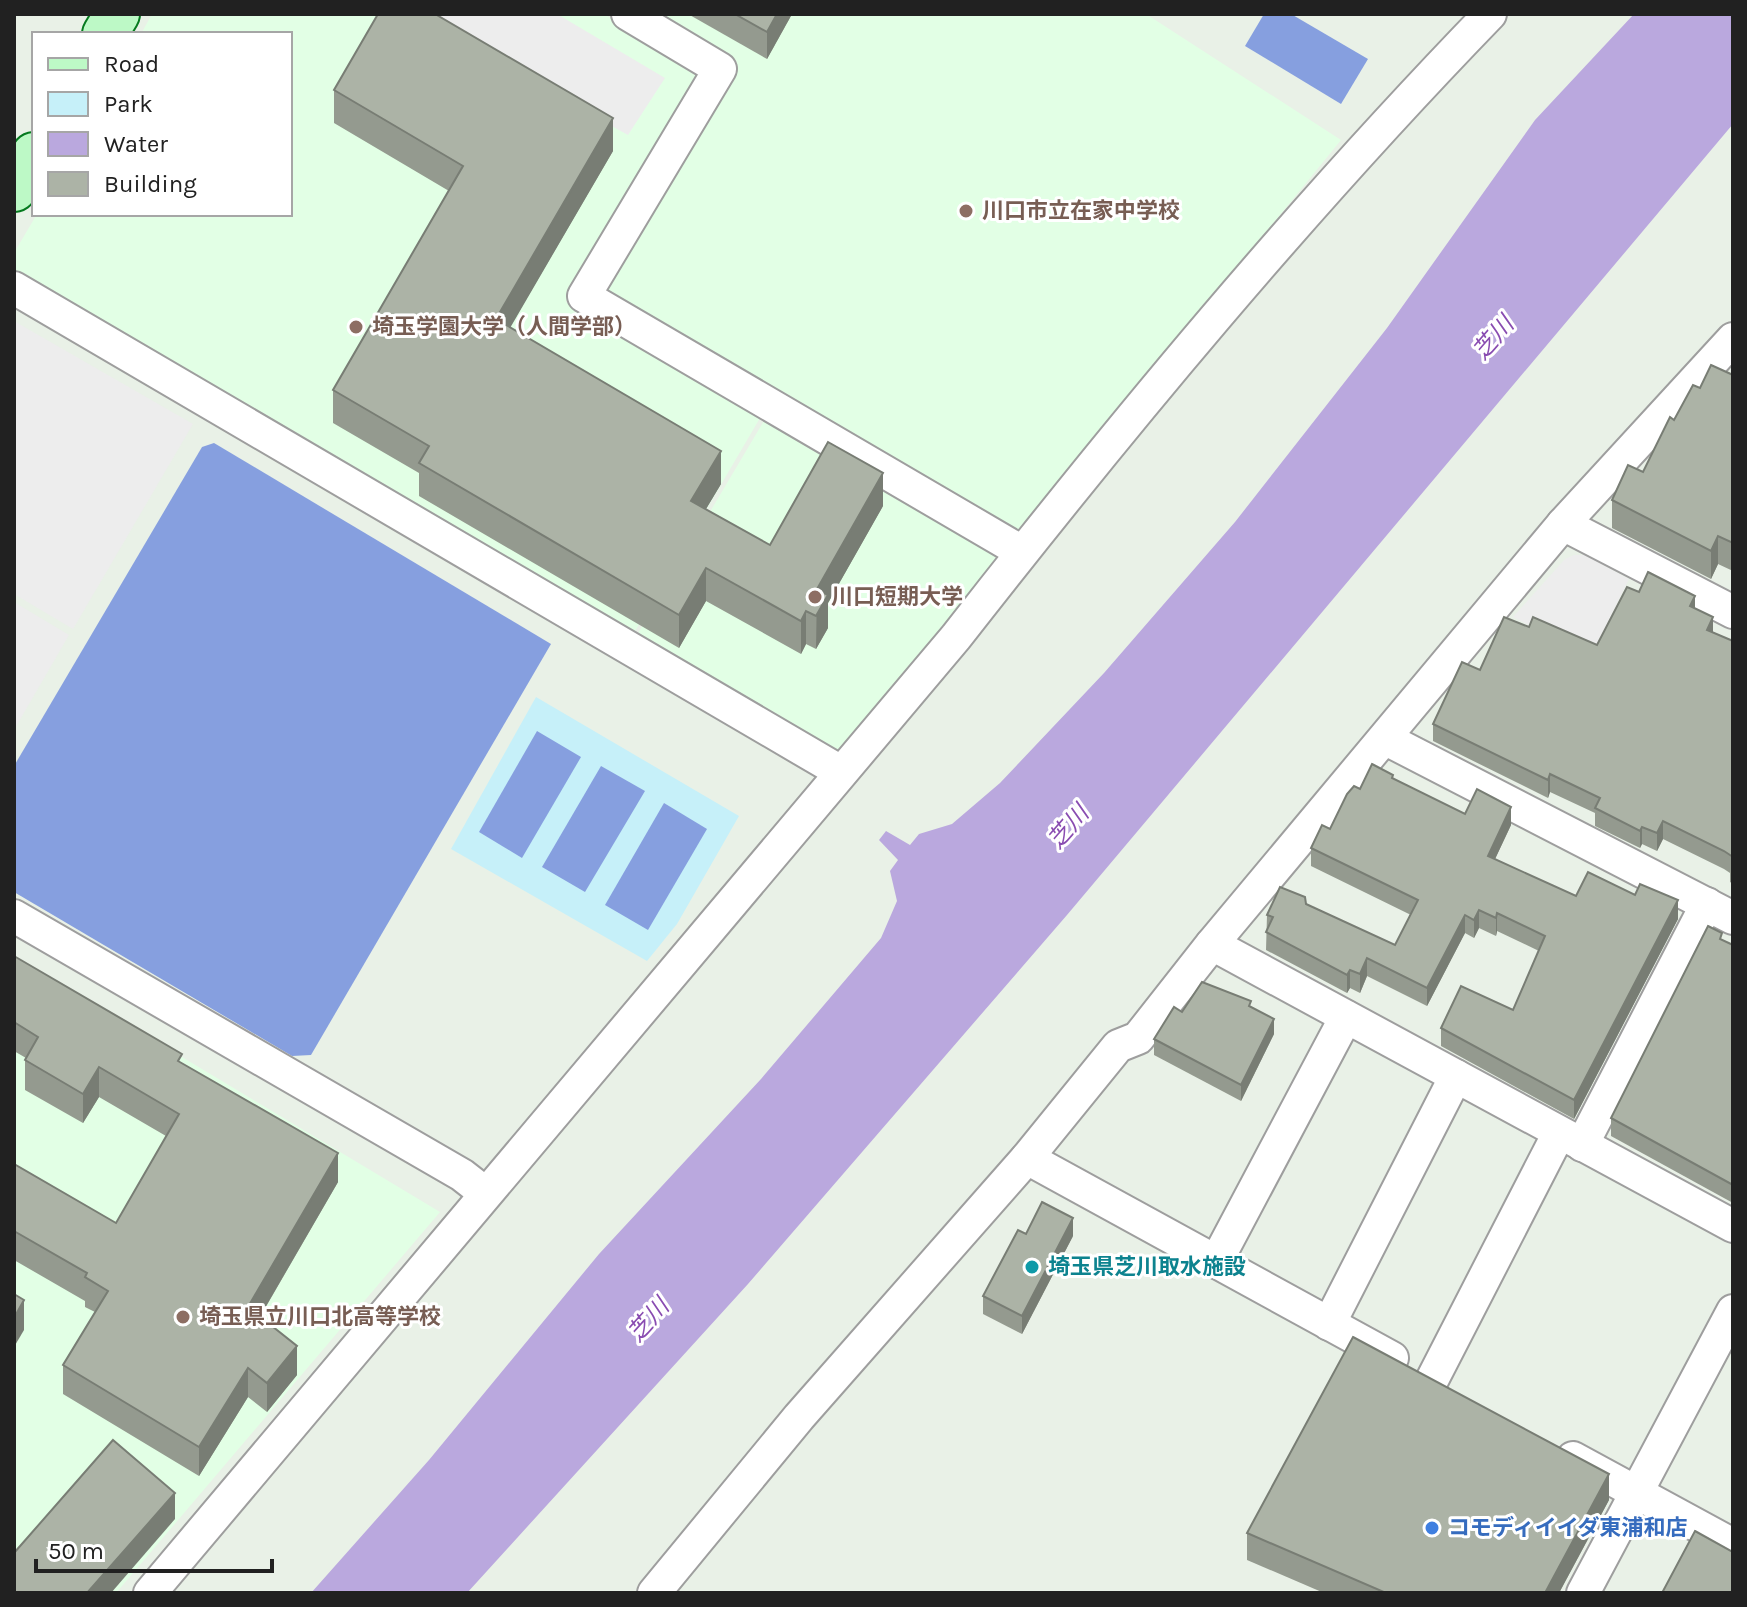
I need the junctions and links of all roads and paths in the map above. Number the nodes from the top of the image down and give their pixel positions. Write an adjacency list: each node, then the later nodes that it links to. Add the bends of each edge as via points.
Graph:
1 (117, 14): 4 (street)
2 (628, 14): 10 (street, via 720,69 584,296)
3 (1490, 14): 10 (street, via 1248,282)
4 (106, 32)
5 (32, 158): 6 (street)
6 (14, 189)
7 (14, 288): 13 (street)
8 (1733, 339): 9 (street)
9 (1563, 524): 11 (street); 12 (street)
10 (1022, 552): 13 (street)
11 (1733, 612)
12 (1386, 739): 14 (street); 16 (street)
13 (841, 772): 21 (street)
14 (1720, 911): 19 (street)
15 (14, 916): 21 (street)
16 (1212, 944): 17 (street); 20 (street, via 1138,1038 1118,1046)
17 (1346, 1017): 18 (street); 23 (street)
18 (1456, 1076): 19 (street); 25 (street)
19 (1571, 1139): 22 (street); 25 (street, via 1446,1388)
20 (1027, 1158): 23 (street); 29 (street, via 799,1417)
21 (485, 1193): 30 (street)
22 (1733, 1226)
23 (1216, 1262): 25 (street)
24 (1733, 1311): 27 (street)
25 (1329, 1324)
26 (1541, 1440): 27 (street)
27 (1636, 1492): 28 (street); 31 (street)
28 (1733, 1545)
29 (666, 1590)
30 (150, 1593)
31 (1583, 1593)

